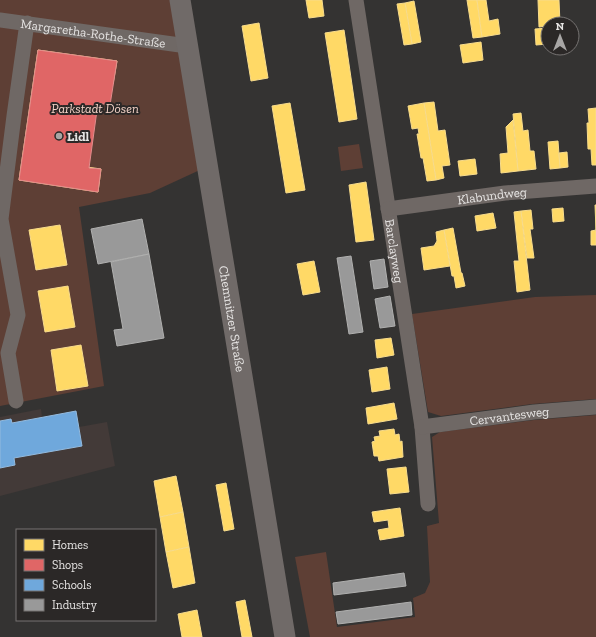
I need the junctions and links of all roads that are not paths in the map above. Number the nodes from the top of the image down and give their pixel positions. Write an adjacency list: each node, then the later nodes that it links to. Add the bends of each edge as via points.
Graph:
1 (180, 0): 5 (main road, Chemnitzer Straße)
2 (356, 0): 7 (street, Barclayweg)
3 (0, 20): 4 (street, Margaretha-Rothe-Straße)
4 (27, 24): 5 (street, Margaretha-Rothe-Straße); 8 (street, via 1,219 18,314 8,353)
5 (187, 46): 12 (main road, Chemnitzer Straße)
6 (596, 186): 7 (street, Klabundweg, via 505,193)
7 (388, 209): 10 (street, Barclayweg)
8 (16, 400)
9 (596, 407): 10 (street, Cervantesweg, via 534,412)
10 (422, 428): 11 (street, Barclayweg)
11 (428, 504)
12 (285, 637)

